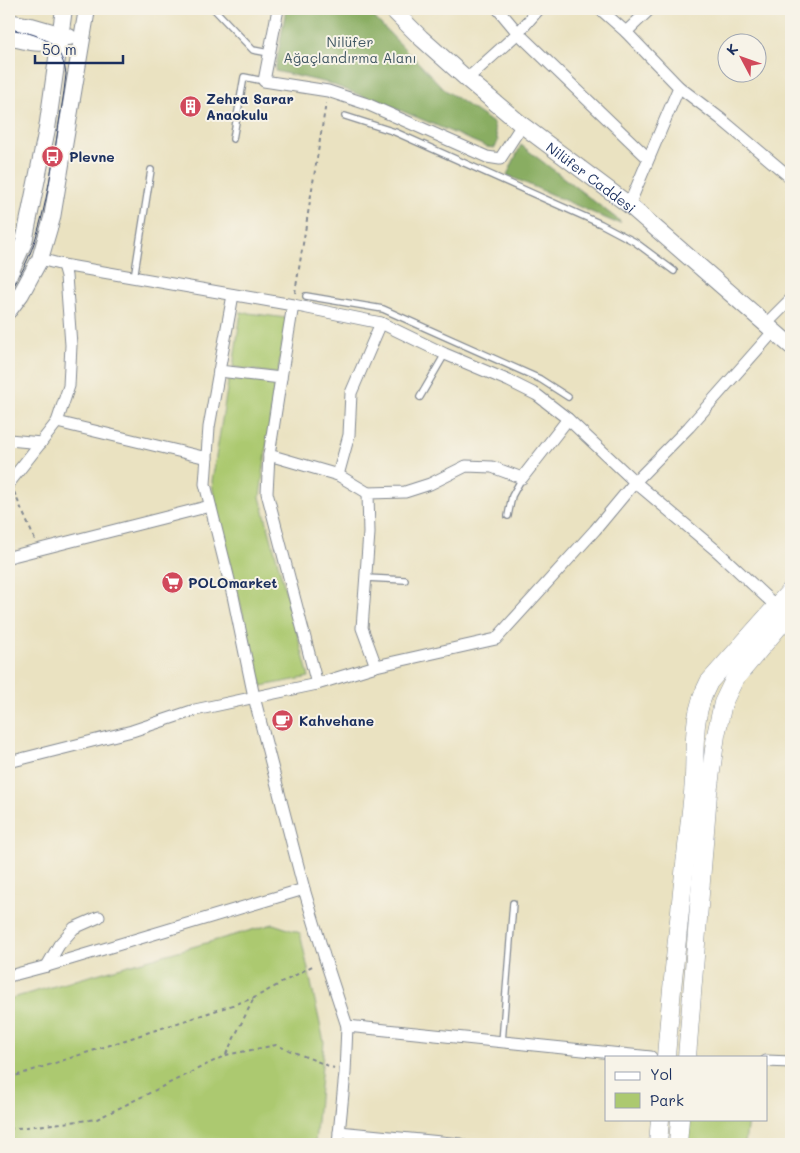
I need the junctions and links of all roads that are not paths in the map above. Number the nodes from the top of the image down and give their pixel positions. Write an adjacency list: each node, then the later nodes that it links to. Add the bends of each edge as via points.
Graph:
1 (64, 9): 13 (main road)
2 (87, 9): 15 (main road)
3 (214, 9): 16 (lane, via 253,50)
4 (278, 9): 16 (street)
5 (392, 9): 17 (main road, Nilüfer Caddesi)
6 (498, 9): 12 (street)
7 (538, 9): 12 (street)
8 (600, 9): 11 (street)
9 (650, 9): 11 (street)
10 (9, 22): 13 (main road)
11 (626, 32): 19 (street)
12 (518, 33): 17 (street); 23 (street)
13 (60, 36): 14 (main road, via 38,43); 15 (main road); 30 (main road, via 47,129 24,242)
14 (9, 37)
15 (82, 40): 27 (main road, via 52,218)
16 (269, 52): 18 (street)
17 (467, 79): 21 (main road, Nilüfer Caddesi)
18 (264, 81): 21 (street, via 328,91 376,108 487,157 500,159); 22 (lane, via 244,77)
19 (679, 87): 23 (street); 25 (street)
20 (345, 116): 29 (lane, via 395,132 601,224 634,242)
21 (522, 125): 26 (main road, Nilüfer Caddesi)
22 (233, 139)
23 (648, 158): 26 (street)
24 (151, 170): 31 (lane)
25 (791, 178)
26 (629, 205): 38 (main road, Nilüfer Caddesi)
27 (40, 259): 28 (street); 36 (main road)
28 (63, 265): 31 (street); 46 (street, via 71,345 69,386)
29 (674, 271)
30 (9, 275)
31 (134, 278): 32 (street)
32 (233, 295): 35 (street); 41 (street)
33 (306, 296): 44 (lane, via 383,310 540,379)
34 (791, 299): 38 (street)
35 (293, 305): 37 (street); 42 (street)
36 (9, 310)
37 (381, 323): 40 (street); 51 (street, via 351,393 349,435)
38 (769, 328): 39 (main road, Nilüfer Caddesi); 53 (street, via 688,427)
39 (791, 346)
40 (445, 354): 43 (lane); 45 (street, via 509,380 537,395)
41 (219, 370): 42 (street); 50 (street)
42 (281, 378): 49 (street)
43 (420, 397)
44 (568, 397)
45 (568, 419): 52 (street); 53 (street)
46 (57, 422): 48 (street); 50 (street)
47 (9, 440): 48 (street)
48 (41, 443): 54 (street)
49 (270, 455): 51 (street); 64 (street, via 267,492)
50 (207, 458): 56 (street, via 205,484)
51 (338, 476): 55 (street)
52 (522, 478): 55 (street, via 492,467 466,466 405,492); 57 (lane, via 512,496)
53 (635, 482): 62 (street); 63 (street, via 496,639)
54 (9, 483)
55 (368, 493): 59 (street)
56 (210, 506): 58 (street); 65 (street)
57 (508, 516)
58 (9, 557)
59 (366, 578): 60 (lane); 63 (street, via 362,628)
60 (405, 580)
61 (791, 590): 62 (main road)
62 (785, 612): 75 (main road, via 709,682 701,698 695,730 693,790); 76 (main road, via 734,680 723,703 708,793)
63 (376, 666): 64 (street)
64 (317, 684): 65 (street)
65 (254, 697): 66 (street, via 195,710 132,731); 67 (street)
66 (9, 762)
67 (304, 889): 70 (street); 72 (street)
68 (513, 903): 73 (lane)
69 (99, 917): 70 (street, via 74,928)
70 (47, 966): 71 (street)
71 (9, 976)
72 (347, 1026): 73 (street); 81 (street)
73 (502, 1042): 74 (street)
74 (641, 1056)
75 (666, 1056)
76 (687, 1056)
77 (768, 1061): 78 (street)
78 (791, 1062)
79 (660, 1120): 84 (main road)
80 (680, 1120): 85 (main road)
81 (339, 1132): 82 (street); 83 (street)
82 (338, 1144)
83 (461, 1144)
84 (658, 1144)
85 (678, 1144)

